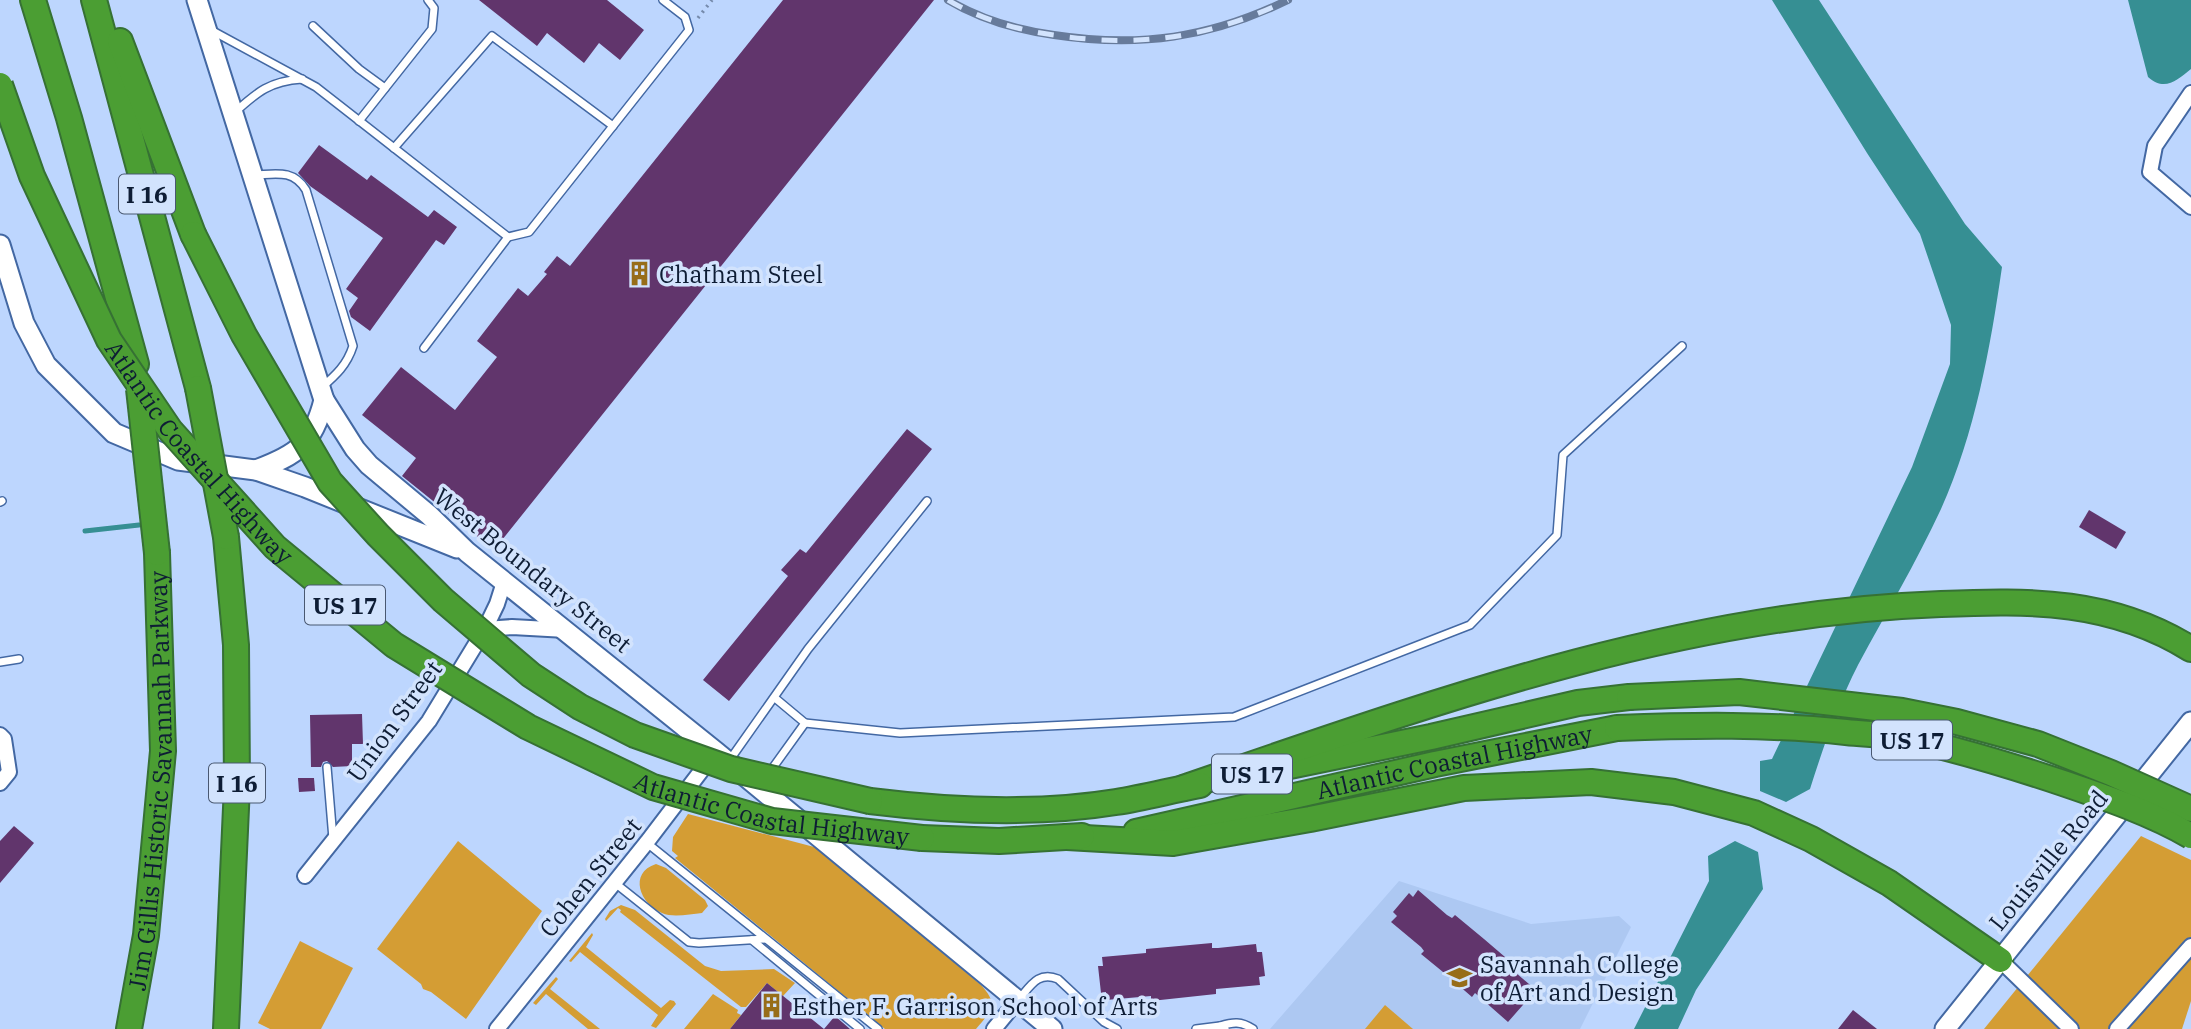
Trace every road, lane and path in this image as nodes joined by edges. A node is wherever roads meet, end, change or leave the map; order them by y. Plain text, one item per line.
1 (34, 0) edge
2 (94, 0) edge
3 (100, 0) edge
4 (197, 0) edge
5 (428, 0) edge
6 (663, 0) edge
7 (712, 0) edge
8 (206, 26) junction
9 (313, 26) dead end
10 (689, 30) junction
11 (302, 79) junction
12 (0, 85) edge
13 (384, 88) junction
14 (2191, 93) edge
15 (233, 114) junction
16 (359, 121) junction
17 (613, 126) junction
18 (394, 148) junction
19 (253, 175) junction
20 (2191, 206) edge
21 (508, 237) junction
22 (0, 245) edge
23 (1682, 346) dead end
24 (424, 348) dead end
25 (323, 394) junction
26 (256, 470) junction
27 (927, 501) dead end
28 (467, 552) junction
29 (504, 582) junction
30 (485, 629) junction
31 (567, 630) junction
32 (2191, 649) edge
33 (19, 659) dead end
34 (0, 662) edge
35 (775, 698) junction
36 (2191, 722) edge
37 (805, 723) junction
38 (0, 735) edge
39 (722, 757) junction
40 (327, 767) dead end
41 (0, 783) edge
42 (759, 787) junction
43 (1183, 788) junction
44 (2191, 809) edge
45 (2191, 836) edge
46 (1067, 837) junction
47 (333, 840) junction
48 (647, 842) junction
49 (305, 876) dead end
50 (615, 883) junction
51 (765, 939) junction
52 (751, 940) junction
53 (2191, 946) edge
54 (2000, 960) junction
55 (1017, 1001) junction
56 (1222, 1027) edge
57 (1207, 1028) edge
58 (129, 1029) edge
59 (226, 1029) edge
60 (497, 1029) edge
61 (860, 1029) edge
62 (878, 1029) edge
63 (994, 1029) edge
64 (1052, 1029) edge
65 (1116, 1029) edge
66 (1196, 1029) edge
67 (1253, 1029) edge
68 (1945, 1029) edge
69 (2071, 1029) edge
70 (2117, 1029) edge

1 - 58 highway, Jim Gillis Historic Savannah Parkway / I 16, bridge
2 - 59 highway, I 16, bridge
3 - 43 highway, Atlantic Coastal Highway / US 17, bridge
4 - 8 main road, West Boundary Street
5 - 13 lane
6 - 10 lane
7 - 10 path
8 - 11 lane
8 - 15 main road, West Boundary Street
9 - 13 lane
10 - 17 lane
11 - 15 lane
11 - 16 lane
12 - 46 highway, Atlantic Coastal Highway / US 17, bridge
13 - 16 lane
14 - 20 street
15 - 19 main road, West Boundary Street
16 - 18 lane
17 - 18 lane
17 - 21 lane
18 - 21 lane
19 - 25 main road, West Boundary Street
19 - 25 lane
21 - 24 lane
22 - 26 main road
23 - 37 lane
25 - 26 main road
25 - 28 main road, West Boundary Street
26 - 28 main road
27 - 35 lane
28 - 29 main road, West Boundary Street
29 - 30 street, Union Street
29 - 31 main road, West Boundary Street
30 - 31 street
30 - 47 street, Union Street
31 - 39 main road, West Boundary Street
32 - 43 highway
33 - 34 lane
35 - 37 lane
35 - 39 lane
36 - 54 main road, Louisville Road
37 - 42 lane
38 - 41 street
39 - 42 main road, West Boundary Street
39 - 48 street, Cohen Street
40 - 47 lane
42 - 55 main road, West Boundary Street
43 - 44 highway, Atlantic Coastal Highway / US 17, bridge
45 - 46 highway, Atlantic Coastal Highway / US 17, bridge
46 - 54 highway
47 - 49 street, Union Street
48 - 50 street, Cohen Street
48 - 51 lane
50 - 52 lane
50 - 60 street, Cohen Street
51 - 52 lane
51 - 62 lane
52 - 61 lane
53 - 70 street
54 - 68 main road, Louisville Road
54 - 69 street
55 - 63 street
55 - 64 main road, West Boundary Street
55 - 65 lane
56 - 57 lane
56 - 67 lane
57 - 66 lane

